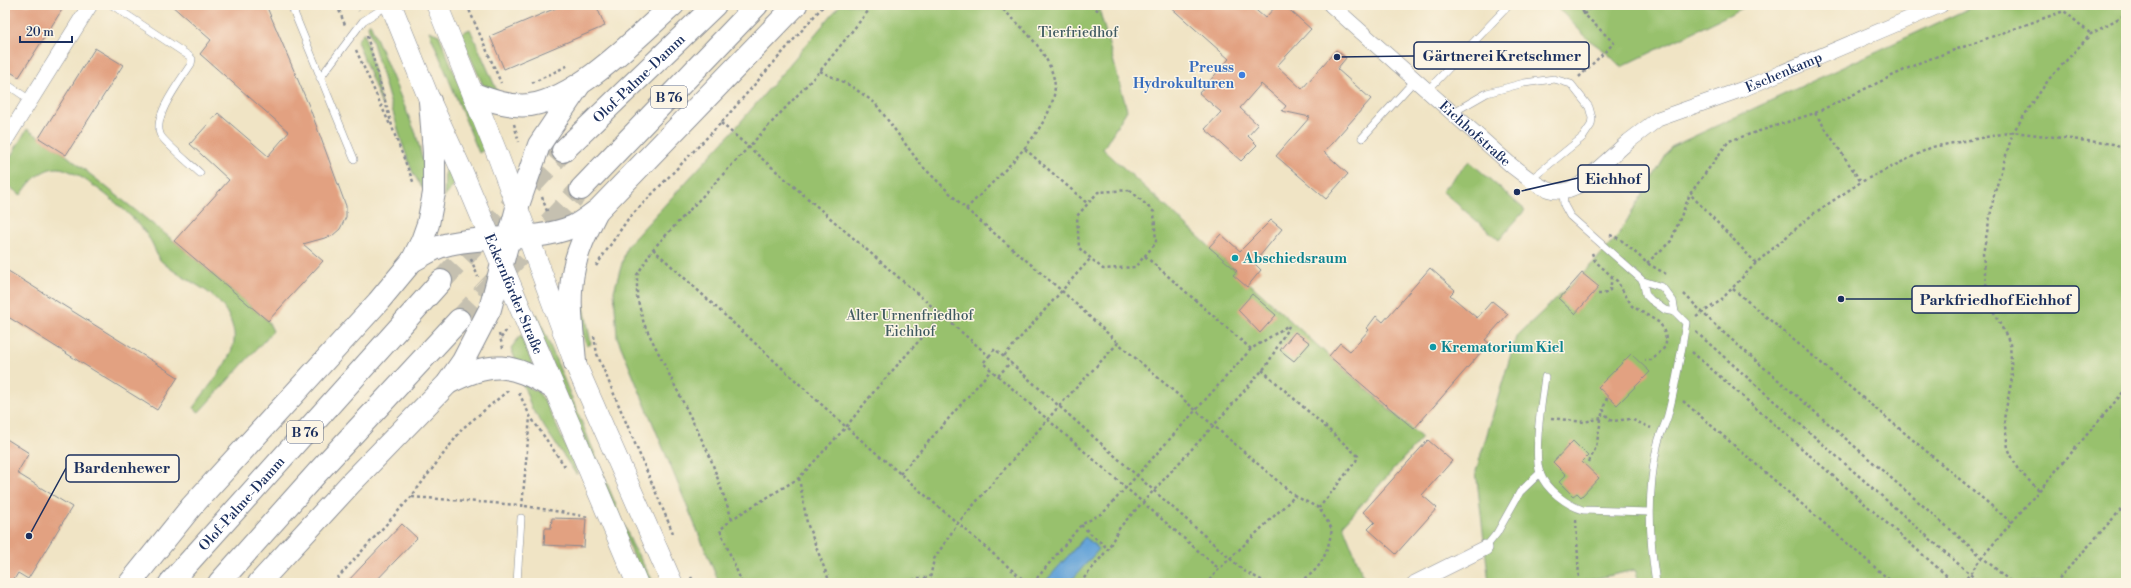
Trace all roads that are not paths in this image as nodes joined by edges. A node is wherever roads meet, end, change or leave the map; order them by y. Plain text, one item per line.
1 (90, 5) edge
2 (112, 5) edge
3 (291, 5) edge
4 (390, 5) edge
5 (437, 5) edge
6 (673, 5) edge
7 (715, 5) edge
8 (757, 5) edge
9 (796, 5) edge
10 (1331, 5) edge
11 (1509, 5) edge
12 (1941, 5) edge
13 (320, 78) junction
14 (1415, 80) junction
15 (5, 84) edge
16 (580, 84) junction
17 (1427, 91) junction
18 (474, 94) junction
19 (30, 100) junction
20 (430, 101) junction
21 (1452, 113) junction
22 (1362, 138) dead end
23 (5, 141) edge
24 (563, 151) tunnel mouth
25 (354, 158) dead end
26 (200, 173) dead end
27 (1530, 180) junction
28 (581, 188) tunnel mouth
29 (1563, 191) junction
30 (517, 208) junction
31 (598, 210) junction
32 (509, 237) junction
33 (412, 261) junction
34 (502, 266) junction
35 (441, 281) tunnel mouth
36 (1643, 281) junction
37 (1674, 312) junction
38 (459, 320) tunnel mouth
39 (576, 363) junction
40 (1545, 377) dead end
41 (447, 384) junction
42 (553, 388) junction
43 (1540, 473) junction
44 (1649, 512) junction
45 (521, 518) road end
46 (1485, 548) joint
47 (682, 579) edge
48 (130, 583) edge
49 (170, 583) edge
50 (219, 583) edge
51 (259, 583) edge
52 (517, 583) edge
53 (637, 583) edge
54 (1415, 583) edge
55 (1656, 583) edge

1 - 19 street
2 - 26 lane
3 - 13 lane
4 - 13 lane
4 - 20 main road, Eckernförder Straße
5 - 18 main road
6 - 16 highway
7 - 24 highway, Olof-Palme-Damm / B 76
8 - 28 highway, B 76
9 - 31 highway
10 - 14 street, Eichhofstraße
11 - 17 lane
12 - 29 street, Eschenkamp
13 - 25 lane
14 - 17 street, Eichhofstraße
14 - 22 lane
15 - 19 lane
16 - 18 highway
16 - 30 highway
17 - 21 street, Eichhofstraße
18 - 30 main road
19 - 23 street
20 - 32 main road, Eckernförder Straße
20 - 33 highway
21 - 27 street, Eichhofstraße
21 - 27 lane
27 - 29 street, Eichhofstraße
29 - 36 lane
30 - 32 highway
31 - 32 highway
31 - 39 highway
32 - 33 highway
32 - 34 highway
32 - 39 main road, Eckernförder Straße
33 - 48 highway
34 - 41 highway
34 - 42 main road, Eckernförder Straße
35 - 49 highway, Olof-Palme-Damm / B 76
36 - 37 lane
36 - 37 lane
37 - 44 lane
38 - 50 highway, B 76
39 - 47 main road, Eckernförder Straße
40 - 43 lane
41 - 42 highway
41 - 51 highway
42 - 53 main road, Eckernförder Straße
43 - 44 lane
43 - 46 lane
44 - 55 lane
45 - 52 lane
46 - 54 street

